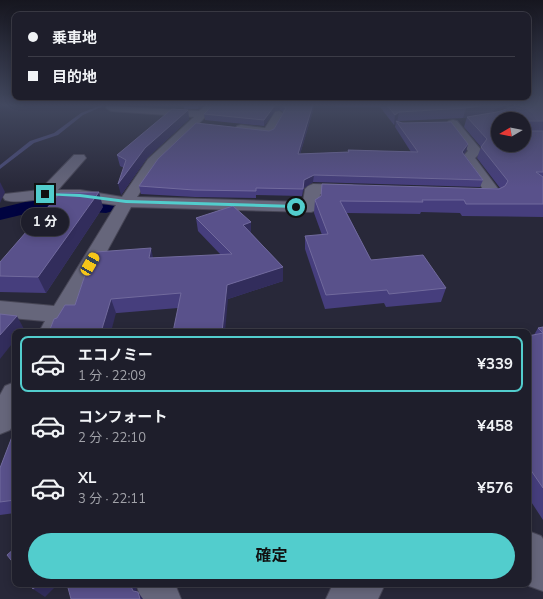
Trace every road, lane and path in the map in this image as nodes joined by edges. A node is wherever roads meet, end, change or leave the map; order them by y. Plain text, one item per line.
1 (187, 132) edge
2 (457, 132) edge
3 (79, 158) dead end
4 (368, 191) edge
5 (454, 193) edge
6 (45, 194) junction
7 (11, 197) dead end
8 (126, 202) junction
9 (0, 309) edge
10 (56, 323) edge
11 (531, 538) edge
12 (543, 541) edge
13 (531, 554) edge
14 (543, 572) edge
15 (156, 587) edge
16 (362, 587) edge
17 (161, 599) edge
18 (346, 599) edge

1 - 8 street
2 - 5 street
3 - 6 street
4 - 8 street
6 - 7 street
6 - 8 street
8 - 10 street
9 - 10 street
11 - 12 street
13 - 14 street
15 - 17 street
16 - 18 street

